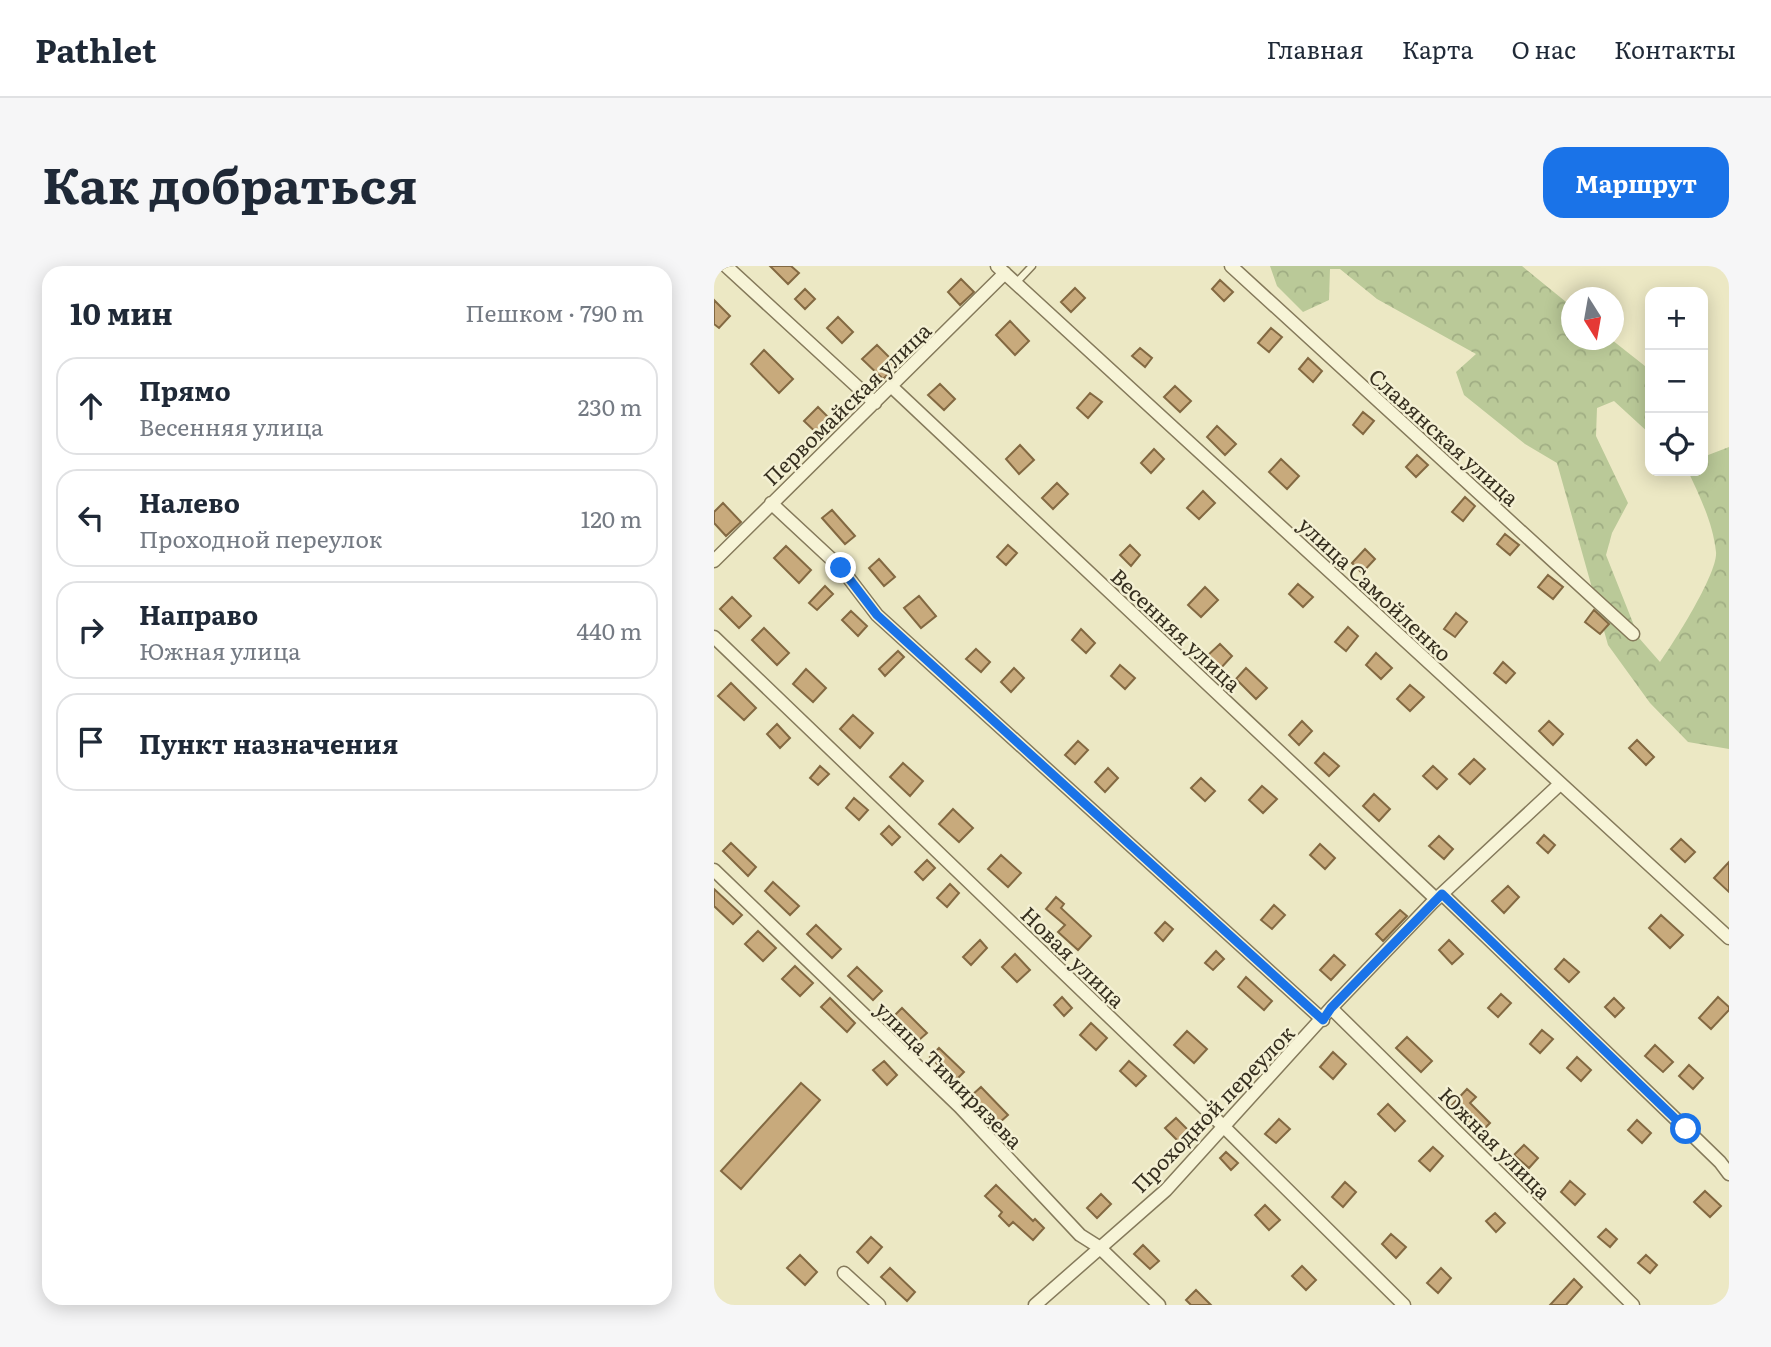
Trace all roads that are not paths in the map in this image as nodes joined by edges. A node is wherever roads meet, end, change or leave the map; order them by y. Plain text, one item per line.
1 (726, 266) edge
2 (1032, 266) edge
3 (1231, 266) edge
4 (1001, 269) edge
5 (1016, 283) junction
6 (892, 387) junction
7 (875, 403) junction
8 (771, 503) junction
9 (714, 561) edge
10 (1633, 634) dead end
11 (714, 637) edge
12 (1560, 784) junction
13 (714, 870) edge
14 (1439, 896) junction
15 (1729, 937) edge
16 (1331, 1008) junction
17 (1323, 1020) junction
18 (1223, 1126) junction
19 (1729, 1174) edge
20 (1098, 1247) junction
21 (844, 1273) dead end
22 (879, 1305) edge
23 (1035, 1305) edge
24 (1159, 1305) edge
25 (1404, 1305) edge
26 (1633, 1305) edge

1 - 7 street
2 - 5 lane
3 - 10 street, Славянская улица
4 - 5 street, улица Самойленко
4 - 6 street, Первомайская улица
5 - 12 street, улица Самойленко
6 - 7 street, Первомайская улица
6 - 14 street, Весенняя улица
7 - 8 street, Первомайская улица
8 - 9 street, Первомайская улица
8 - 17 street
11 - 18 street, Новая улица
12 - 14 street, Проходной переулок
12 - 15 street, улица Самойленко
13 - 20 street, улица Тимирязева
14 - 16 street, Проходной переулок
14 - 19 street, Весенняя улица
16 - 17 street, Проходной переулок
16 - 26 street, Южная улица
17 - 18 street, Проходной переулок
18 - 20 street, Проходной переулок
18 - 25 street, Новая улица
20 - 23 street, Проходной переулок
20 - 24 street, улица Тимирязева
21 - 22 street

